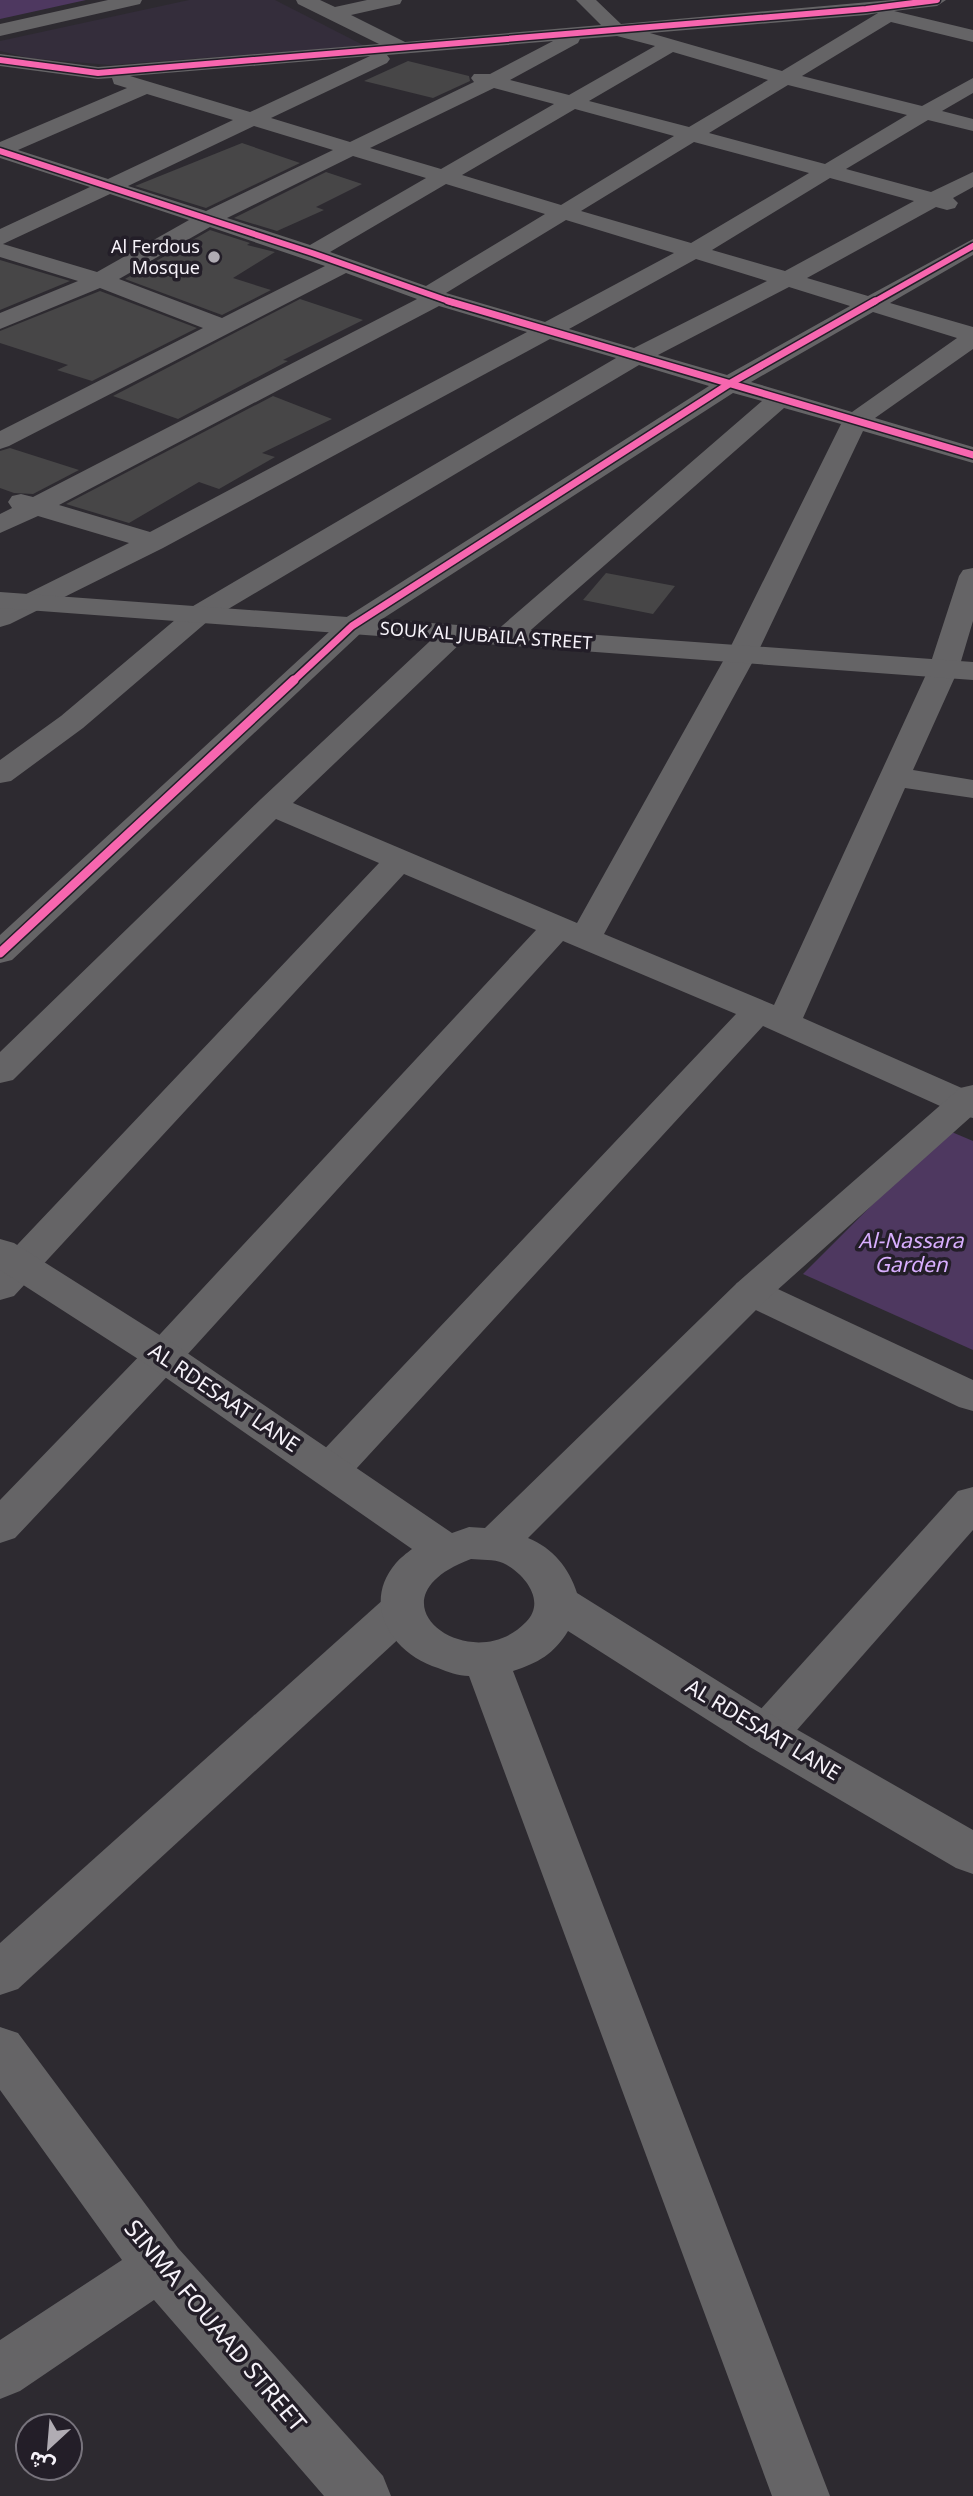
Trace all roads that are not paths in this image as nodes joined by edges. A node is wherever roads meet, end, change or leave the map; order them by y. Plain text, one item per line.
1 (133, 0) edge
2 (305, 0) edge
3 (393, 0) edge
4 (585, 0) edge
5 (937, 0) edge
6 (876, 12) junction
7 (334, 13) junction
8 (616, 29) junction
9 (0, 30) edge
10 (582, 32) junction
11 (973, 36) edge
12 (671, 45) junction
13 (397, 52) junction
14 (0, 60) edge
15 (24, 65) junction
16 (427, 65) dead end
17 (99, 73) junction
18 (0, 75) edge
19 (466, 75) dead end
20 (784, 78) junction
21 (492, 81) junction
22 (973, 84) edge
23 (147, 88) junction
24 (573, 102) junction
25 (925, 112) junction
26 (253, 119) junction
27 (973, 125) edge
28 (692, 134) junction
29 (349, 148) junction
30 (0, 151) edge
31 (826, 171) junction
32 (444, 177) junction
33 (973, 178) edge
34 (111, 187) junction
35 (936, 200) junction
36 (973, 209) edge
37 (563, 212) junction
38 (207, 219) junction
39 (0, 238) edge
40 (973, 246) edge
41 (0, 250) edge
42 (692, 251) junction
43 (312, 253) junction
44 (342, 266) junction
45 (100, 280) junction
46 (786, 280) junction
47 (432, 296) junction
48 (871, 306) junction
49 (0, 322) edge
50 (223, 327) junction
51 (547, 331) junction
52 (973, 336) edge
53 (635, 357) junction
54 (729, 384) junction
55 (779, 399) junction
56 (855, 421) junction
57 (0, 442) edge
58 (973, 455) edge
59 (0, 496) edge
60 (35, 507) junction
61 (0, 525) edge
62 (153, 542) junction
63 (973, 576) edge
64 (13, 601) edge
65 (198, 615) junction
66 (0, 618) edge
67 (352, 626) junction
68 (454, 634) junction
69 (506, 637) junction
70 (742, 654) junction
71 (959, 670) edge
72 (0, 774) edge
73 (895, 777) junction
74 (973, 789) edge
75 (271, 806) junction
76 (399, 860) junction
77 (571, 933) junction
78 (0, 953) edge
79 (771, 1017) junction
80 (0, 1072) edge
81 (970, 1102) edge
82 (7, 1268) edge
83 (751, 1292) junction
84 (163, 1356) junction
85 (973, 1397) edge
86 (330, 1470) junction
87 (973, 1502) edge
88 (0, 1527) edge
89 (495, 1544) junction
90 (444, 1549) junction
91 (556, 1602) junction
92 (401, 1610) junction
93 (485, 1660) junction
94 (766, 1734) junction
95 (973, 1854) edge
96 (0, 1974) edge
97 (0, 2049) edge
98 (159, 2266) junction
99 (0, 2372) edge
100 (362, 2496) edge
101 (801, 2496) edge

1 - 9 street
2 - 7 street
3 - 7 street
4 - 8 street
5 - 6 street
6 - 8 street
6 - 11 street
6 - 20 street
7 - 13 street
8 - 10 street
8 - 12 street
10 - 13 street
10 - 21 street
12 - 20 street
12 - 24 street
13 - 16 street
13 - 17 street
13 - 26 street
14 - 15 street
15 - 17 street
15 - 18 street
17 - 23 street
19 - 21 street
20 - 25 street
20 - 28 street
21 - 24 street
21 - 29 street
22 - 25 street
23 - 26 street
23 - 30 street
24 - 28 street
24 - 32 street
25 - 27 street
25 - 31 street
26 - 29 street
26 - 34 street
28 - 31 street
28 - 37 street
29 - 32 street
29 - 38 street
30 - 34 street
31 - 35 street
31 - 42 street
32 - 37 street
32 - 43 street
33 - 35 street
34 - 38 street
34 - 39 street
35 - 36 street
35 - 46 street
37 - 42 street
37 - 47 street
38 - 43 street
38 - 45 street
40 - 48 street
41 - 45 street
42 - 46 street
42 - 51 street
43 - 44 street
44 - 47 street
44 - 50 street
45 - 49 street
45 - 50 street
46 - 48 street
46 - 53 street
47 - 51 street
47 - 60 street
48 - 52 street
48 - 54 street
50 - 57 street
51 - 53 street
51 - 62 street
52 - 56 street
53 - 54 street
53 - 65 street
54 - 55 street
54 - 67 street
55 - 56 street
55 - 69 street
56 - 58 street
56 - 70 street
59 - 60 street
60 - 61 street
60 - 62 street
62 - 64 street
63 - 71 street
64 - 65 street, SOUK AL JUBAILA STREET
64 - 66 street
65 - 67 street, SOUK AL JUBAILA STREET
65 - 72 street
67 - 68 street, SOUK AL JUBAILA STREET
67 - 78 street
68 - 69 street, SOUK AL JUBAILA STREET
68 - 75 street
69 - 70 street, SOUK AL JUBAILA STREET
70 - 71 street, SOUK AL JUBAILA STREET
70 - 77 street
71 - 73 street
73 - 74 street
73 - 79 street
75 - 76 street
75 - 80 street
76 - 77 street
76 - 82 street
77 - 79 street
77 - 84 street
79 - 81 street
79 - 86 street
81 - 83 street
82 - 84 street, AL RDESAAT LANE
83 - 85 street
83 - 89 street
84 - 86 street, AL RDESAAT LANE
84 - 88 street
86 - 90 street, AL RDESAAT LANE
87 - 94 street
89 - 90 street
89 - 91 street
90 - 92 street
91 - 93 street
91 - 94 street, AL RDESAAT LANE
92 - 93 street
92 - 96 street
93 - 101 street
94 - 95 street, AL RDESAAT LANE
97 - 98 street, SINMA FOUAAD STREET
98 - 99 street
98 - 100 street, SINMA FOUAAD STREET

